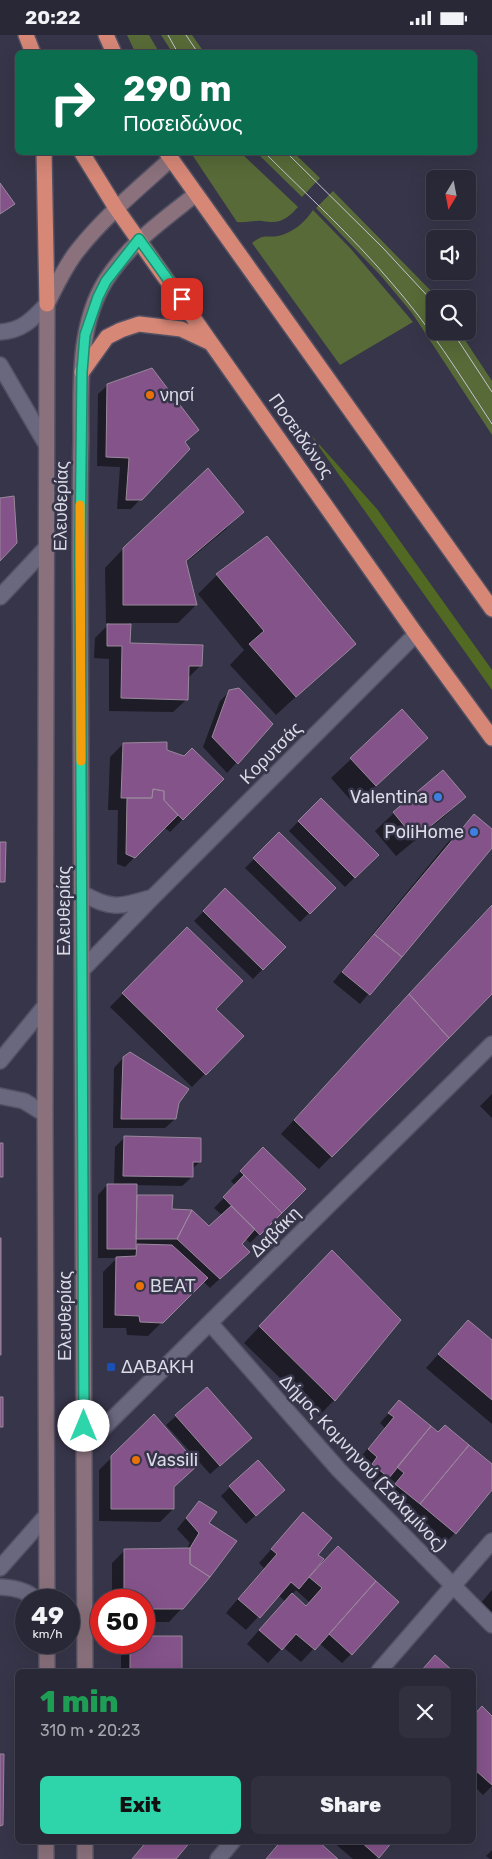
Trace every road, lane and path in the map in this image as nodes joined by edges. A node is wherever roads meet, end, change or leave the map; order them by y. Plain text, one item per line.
1 (26, 35) edge
2 (106, 35) edge
3 (32, 50) edge
4 (113, 50) edge
5 (44, 155) edge
6 (83, 155) edge
7 (170, 156) edge
8 (196, 194) junction
9 (116, 208) junction
10 (139, 239) junction
11 (47, 304) junction
12 (0, 332) edge
13 (214, 344) junction
14 (0, 365) edge
15 (82, 372) junction
16 (46, 444) junction
17 (46, 547) junction
18 (0, 597) edge
19 (492, 609) edge
20 (416, 634) junction
21 (492, 738) edge
22 (82, 893) junction
23 (152, 898) junction
24 (83, 969) junction
25 (45, 1006) junction
26 (492, 1044) edge
27 (0, 1061) edge
28 (0, 1096) edge
29 (45, 1114) junction
30 (210, 1323) junction
31 (85, 1446) junction
32 (46, 1516) junction
33 (492, 1541) edge
34 (0, 1567) edge
35 (453, 1586) junction
36 (0, 1587) edge
37 (15, 1589) edge
38 (47, 1589) edge
39 (492, 1625) edge
40 (47, 1654) edge
41 (47, 1669) edge
42 (85, 1669) edge
43 (382, 1669) edge
44 (46, 1844) edge
45 (85, 1844) edge
46 (230, 1844) edge
47 (46, 1859) edge
48 (85, 1859) edge
49 (218, 1859) edge

1 - 3 highway
2 - 4 highway
5 - 11 highway
6 - 9 highway, Ποσειδώνος
7 - 8 highway
7 - 9 main road, Ελευθερίας
8 - 10 main road, Ελευθερίας
8 - 19 highway
9 - 10 highway, Ποσειδώνος
9 - 11 main road, Ελευθερίας
10 - 13 highway, Ποσειδώνος
10 - 15 main road, Ελευθερίας
11 - 12 street
11 - 16 main road, Ελευθερίας
13 - 15 highway
13 - 20 highway, Ποσειδώνος
14 - 16 street
15 - 22 main road, Ελευθερίας
16 - 17 main road, Ελευθερίας
17 - 18 street
17 - 25 main road, Ελευθερίας
20 - 21 highway, Ποσειδώνος
20 - 23 street, Κορυτσάς
22 - 23 street, Κορυτσάς
22 - 24 main road, Ελευθερίας
23 - 24 street, Κορυτσάς
24 - 31 main road, Ελευθερίας
25 - 27 street
25 - 29 main road, Ελευθερίας
26 - 30 street, Δαβάκη
28 - 29 street
29 - 32 main road, Ελευθερίας
30 - 31 street, Δαβάκη
30 - 35 street, Δήμος Κομνηνού (Σαλαμίνος)
31 - 42 main road, Ελευθερίας
32 - 34 street
32 - 38 main road, Ελευθερίας
33 - 35 street
35 - 39 street, Δήμος Κομνηνού (Σαλαμίνος)
35 - 43 street
36 - 37 street
40 - 41 main road
44 - 47 main road
45 - 48 main road
46 - 49 street

